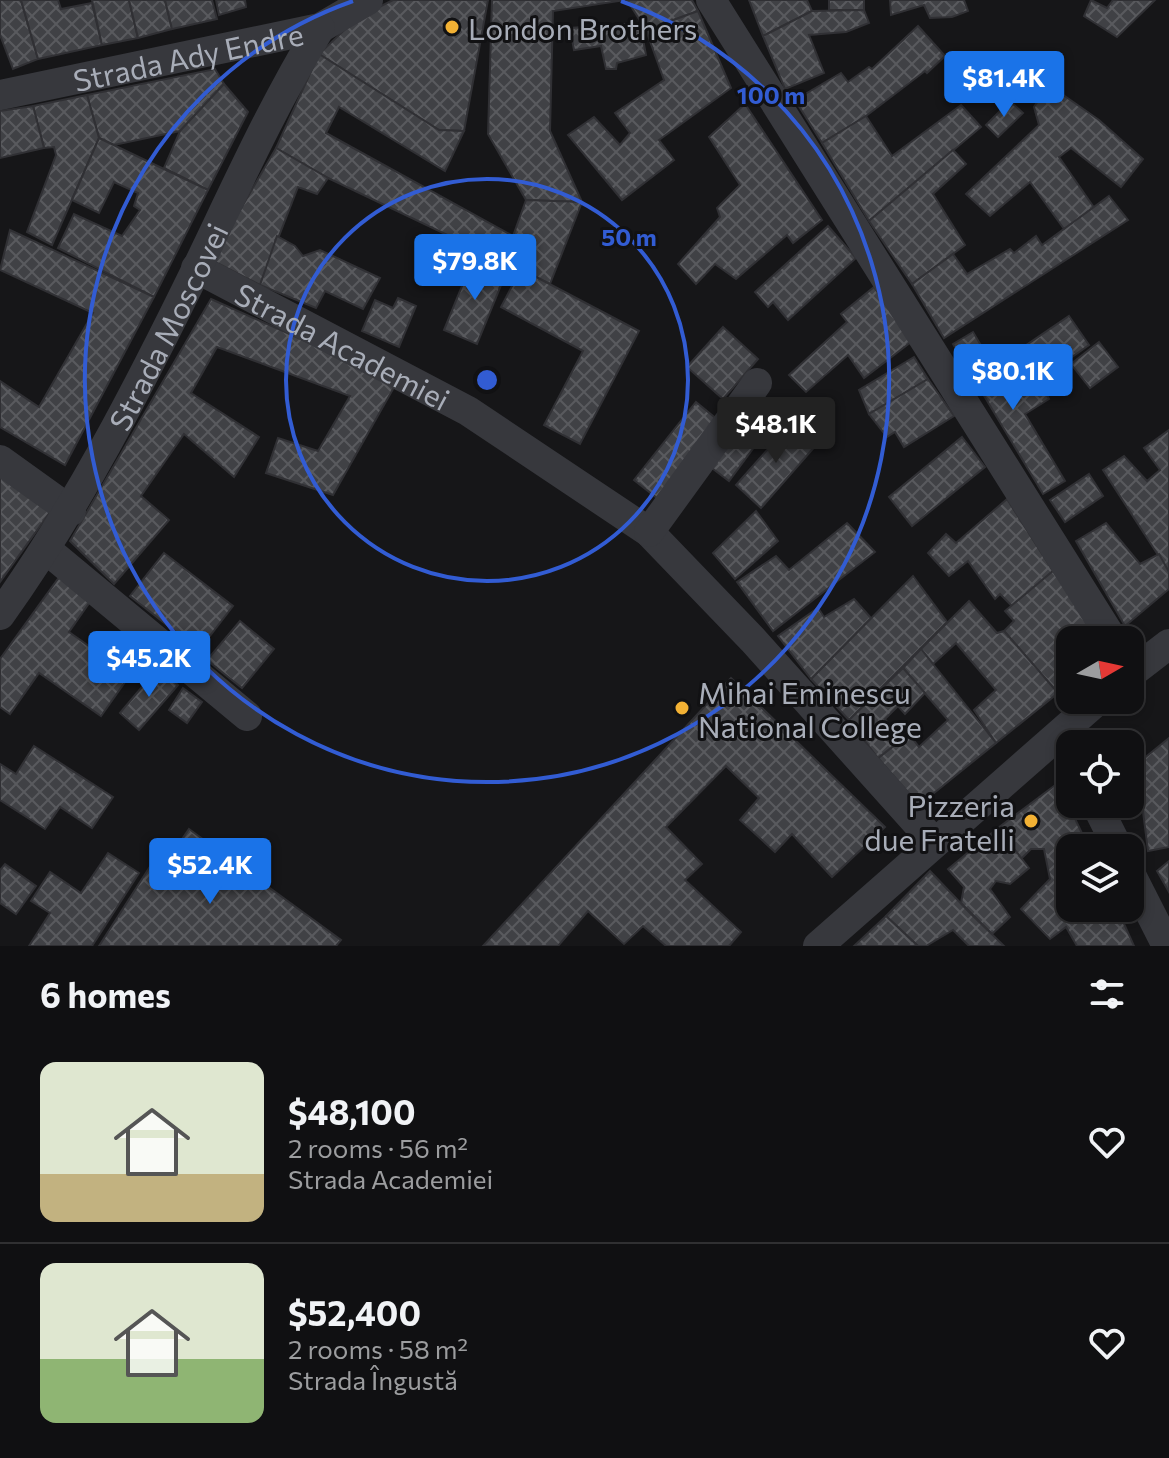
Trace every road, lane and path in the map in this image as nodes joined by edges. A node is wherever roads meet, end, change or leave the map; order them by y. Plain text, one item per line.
1 (368, 0) edge
2 (711, 0) edge
3 (320, 28) junction
4 (0, 95) edge
5 (196, 268) junction
6 (757, 383) dead end
7 (0, 460) edge
8 (71, 511) junction
9 (649, 532) junction
10 (47, 550) junction
11 (0, 615) edge
12 (1104, 626) edge
13 (1169, 644) edge
14 (1144, 662) edge
15 (1087, 714) edge
16 (247, 716) dead end
17 (1075, 730) edge
18 (1056, 751) edge
19 (934, 842) junction
20 (1144, 901) edge
21 (818, 946) edge
22 (1167, 946) edge

1 - 3 street, Strada Ady Endre
2 - 12 street
3 - 4 street, Strada Ady Endre
3 - 5 street, Strada Moscovei
5 - 8 street, Strada Moscovei
5 - 9 street, Strada Academiei
6 - 9 street
7 - 8 street
8 - 10 street, Strada Moscovei
9 - 19 street, Strada Academiei
10 - 11 street, Strada Moscovei
10 - 16 street
13 - 14 street
15 - 17 street
18 - 19 street
19 - 21 street
20 - 22 street

